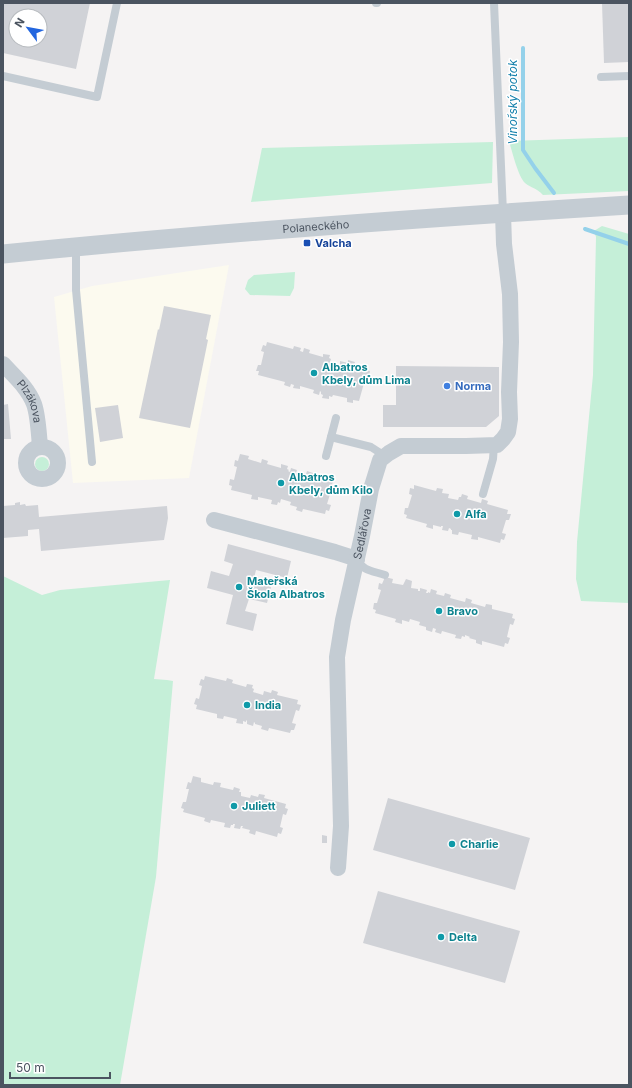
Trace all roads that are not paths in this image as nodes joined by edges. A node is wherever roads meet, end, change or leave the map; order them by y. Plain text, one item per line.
1 (117, 3) edge
2 (494, 3) edge
3 (3, 76) edge
4 (601, 76) dead end
5 (629, 76) edge
6 (629, 205) edge
7 (503, 213) junction
8 (76, 246) junction
9 (3, 254) edge
10 (3, 364) edge
11 (336, 418) dead end
12 (331, 437) junction
13 (494, 445) junction
14 (40, 447) dead end
15 (326, 456) dead end
16 (385, 456) junction
17 (92, 462) dead end
18 (484, 494) dead end
19 (214, 520) dead end
20 (356, 559) junction
21 (384, 575) dead end
22 (338, 868) dead end

1 - 3 lane
2 - 7 lane
4 - 5 lane
6 - 7 street, Polaneckého
7 - 8 street, Polaneckého
7 - 13 street
8 - 9 street, Polaneckého
8 - 17 lane
10 - 14 street, Plzákova
11 - 12 lane
12 - 15 lane
12 - 16 lane
13 - 16 street
13 - 18 lane
16 - 20 street, Sedlářova
19 - 20 street
20 - 21 lane
20 - 22 street, Sedlářova

